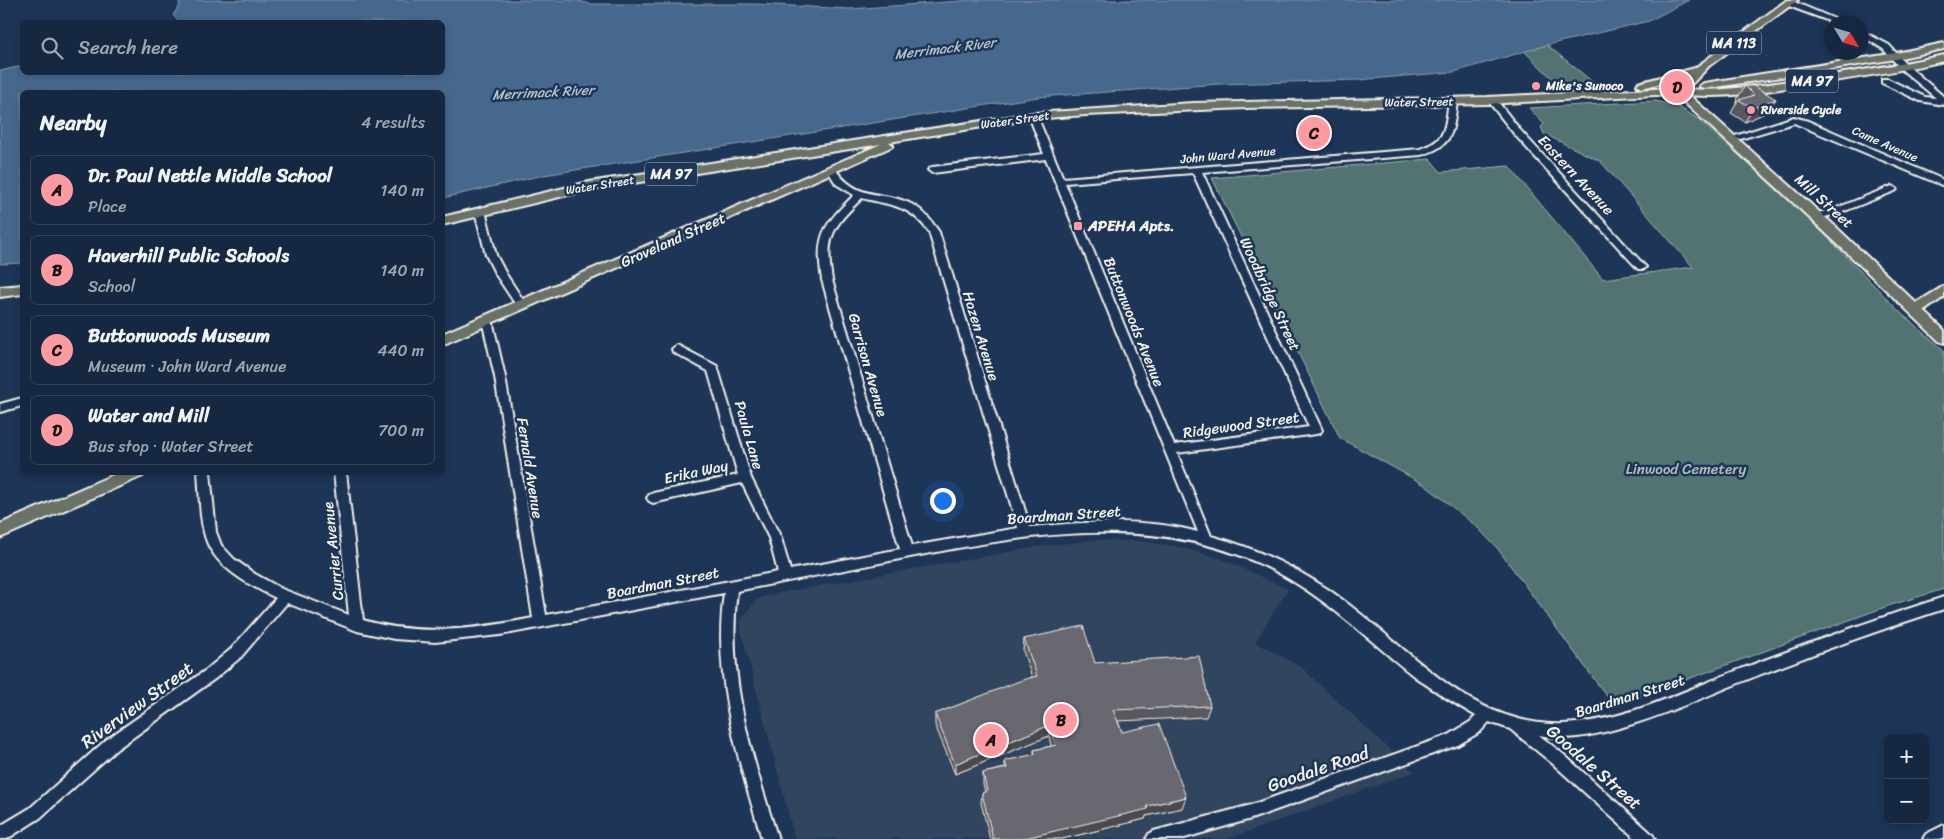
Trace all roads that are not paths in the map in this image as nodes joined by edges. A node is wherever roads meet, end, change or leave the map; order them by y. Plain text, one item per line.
1 (1791, 2) edge
2 (1824, 16) edge
3 (1869, 37) edge
4 (1944, 46) edge
5 (1896, 56) junction
6 (1944, 58) edge
7 (1904, 67) junction
8 (1698, 70) junction
9 (1885, 81) dead end
10 (1678, 91) junction
11 (1596, 95) junction
12 (1943, 98) edge
13 (1492, 100) junction
14 (1453, 101) junction
15 (1033, 116) junction
16 (902, 138) junction
17 (1730, 138) junction
18 (1049, 156) junction
19 (932, 170) dead end
20 (1196, 170) junction
21 (832, 171) junction
22 (1059, 181) junction
23 (1944, 183) edge
24 (1892, 188) dead end
25 (858, 195) junction
26 (480, 211) junction
27 (1817, 216) junction
28 (445, 220) edge
29 (1641, 267) dead end
30 (20, 290) edge
31 (1944, 291) edge
32 (0, 292) edge
33 (522, 306) junction
34 (1914, 311) junction
35 (487, 320) junction
36 (1944, 338) edge
37 (445, 339) edge
38 (677, 349) dead end
39 (20, 403) edge
40 (0, 408) edge
41 (1316, 430) joint
42 (1170, 450) junction
43 (130, 475) edge
44 (204, 475) edge
45 (340, 475) edge
46 (745, 478) junction
47 (653, 498) dead end
48 (0, 531) edge
49 (1025, 532) junction
50 (1207, 540) junction
51 (908, 552) junction
52 (785, 575) junction
53 (731, 586) junction
54 (286, 595) junction
55 (1944, 603) edge
56 (540, 621) junction
57 (358, 625) junction
58 (1486, 716) junction
59 (1515, 725) junction
60 (1944, 833) edge
61 (0, 835) edge
62 (770, 839) edge
63 (1154, 839) edge
64 (1647, 839) edge
65 (1932, 839) edge

1 - 2 street
1 - 8 main road, Water Street / MA 113
3 - 5 street
4 - 5 main road, MA 97
5 - 7 street
5 - 10 main road, MA 97
6 - 7 main road, MA 97
7 - 10 main road, MA 97
7 - 12 street
8 - 10 main road, Water Street / MA 113
8 - 11 main road, Water Street
9 - 12 street
10 - 11 main road, Water Street / MA 97
10 - 17 main road, Mill Street
11 - 13 main road, Water Street / MA 97
13 - 14 main road, Water Street / MA 97
13 - 29 street, Eastern Avenue
14 - 15 main road, Water Street / MA 97
14 - 20 street, John Ward Avenue
15 - 16 main road, Water Street / MA 97
15 - 18 street, Buttonwoods Avenue
16 - 21 main road, Groveland Street
16 - 26 main road, Water Street / MA 97
17 - 23 street, Came Avenue
17 - 27 main road, Mill Street
18 - 19 street
18 - 22 street, Buttonwoods Avenue
20 - 22 street, John Ward Avenue
20 - 41 street, Woodbridge Street
21 - 25 street
21 - 33 main road, Groveland Street
22 - 42 street, Buttonwoods Avenue
24 - 27 street
25 - 49 street, Hazen Avenue
25 - 51 street, Garrison Avenue
26 - 28 main road, Water Street / MA 97
26 - 33 street
27 - 34 main road, Mill Street
30 - 32 main road
31 - 34 main road
33 - 35 main road, Groveland Street
34 - 36 main road, Mill Street
35 - 37 main road, Groveland Street
35 - 56 street, Fernald Avenue
38 - 46 street, Paula Lane
39 - 40 street
41 - 42 street, Ridgewood Street
42 - 50 street, Buttonwoods Avenue
43 - 48 main road
44 - 54 street, Boardman Street
45 - 57 street, Currier Avenue
46 - 47 street, Erika Way
46 - 52 street, Paula Lane
49 - 50 street, Boardman Street
49 - 51 street, Boardman Street
50 - 58 street, Boardman Street
51 - 52 street, Boardman Street
52 - 53 street, Boardman Street
53 - 56 street, Boardman Street
53 - 62 street
54 - 57 street, Boardman Street
54 - 61 street, Riverview Street
55 - 59 street, Boardman Street
56 - 57 street, Boardman Street
58 - 59 street, Boardman Street
58 - 63 street, Goodale Road
59 - 64 street, Goodale Street
60 - 65 street

